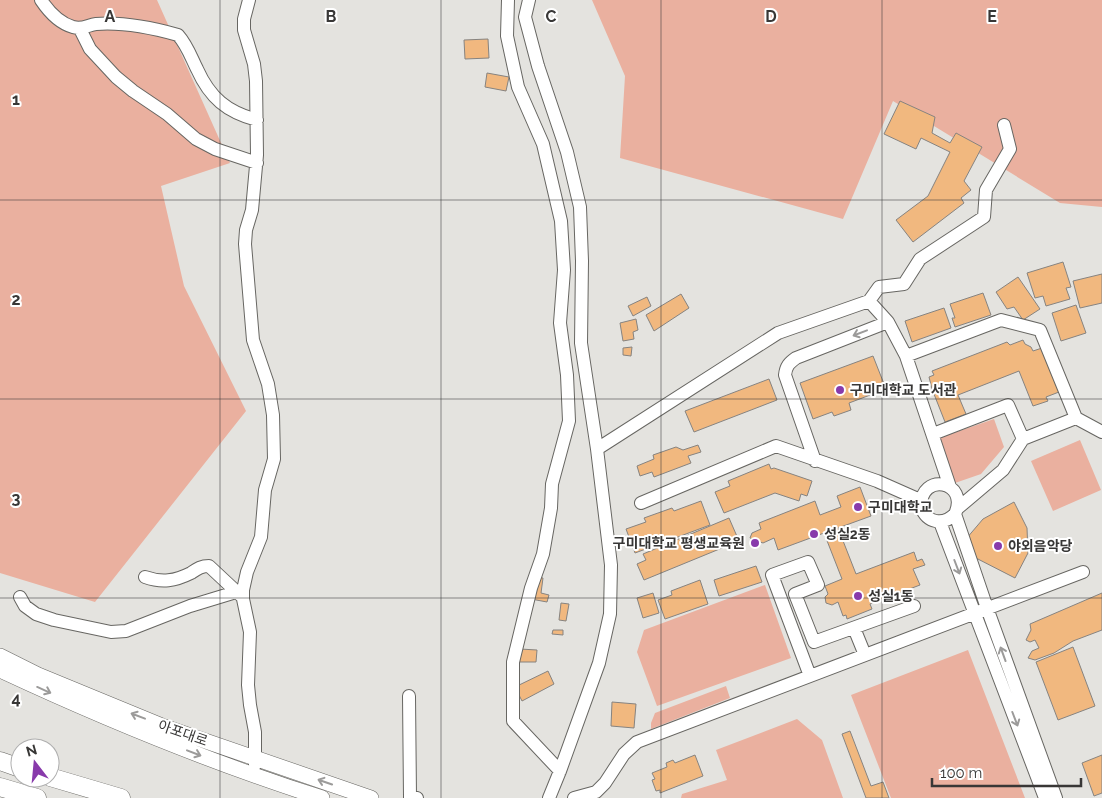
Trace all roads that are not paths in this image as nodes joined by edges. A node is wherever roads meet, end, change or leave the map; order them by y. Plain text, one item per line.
1 (41, 0) edge
2 (248, 0) edge
3 (508, 0) edge
4 (530, 0) edge
5 (80, 28) junction
6 (257, 120) junction
7 (1004, 125) dead end
8 (257, 163) junction
9 (869, 300) junction
10 (888, 322) junction
11 (906, 356) junction
12 (1076, 418) junction
13 (1102, 432) edge
14 (933, 434) junction
15 (1023, 439) junction
16 (597, 449) junction
17 (815, 461) junction
18 (950, 487) junction
19 (920, 500) junction
20 (641, 503) dead end
21 (957, 511) junction
22 (940, 522) junction
23 (1082, 572) dead end
24 (145, 577) dead end
25 (240, 595) junction
26 (20, 597) dead end
27 (914, 606) dead end
28 (987, 608) junction
29 (974, 613) junction
30 (854, 628) junction
31 (865, 655) junction
32 (0, 656) edge
33 (0, 670) edge
34 (810, 676) junction
35 (409, 696) dead end
36 (255, 758) junction
37 (560, 771) junction
38 (254, 776) junction
39 (60, 780) edge
40 (0, 787) edge
41 (37, 798) edge
42 (121, 798) edge
43 (322, 798) edge
44 (371, 798) edge
45 (417, 798) edge
46 (549, 798) edge
47 (574, 798) edge
48 (1045, 798) edge
49 (1056, 798) edge

1 - 5 street
2 - 6 street
3 - 37 street
4 - 16 street
5 - 6 street
5 - 8 street
6 - 8 street
7 - 9 street
8 - 25 street
9 - 10 street
9 - 16 street
10 - 11 street
10 -> 17 street
11 - 12 street
11 - 14 street
12 - 13 street
12 - 15 street
14 - 15 street
14 - 18 street
15 - 21 street
16 - 37 street
17 - 19 street
17 - 20 street
18 - 19 street
18 - 21 street
19 - 22 street
21 - 22 street
21 - 28 street
22 -> 29 street
23 - 28 street
24 - 25 street
25 - 26 street
25 - 36 street
27 - 30 street
28 - 29 street
49 -> 28 street
29 - 31 street
29 -> 48 street
30 - 31 street
30 - 34 street
31 - 34 street
36 -> 32 main road, 아포대로
33 -> 38 main road, 아포대로
34 - 47 street
35 - 45 street
36 - 38 street
44 -> 36 main road, 아포대로
37 - 46 street
38 - 43 main road, 아포대로
39 - 42 highway
40 - 41 highway

